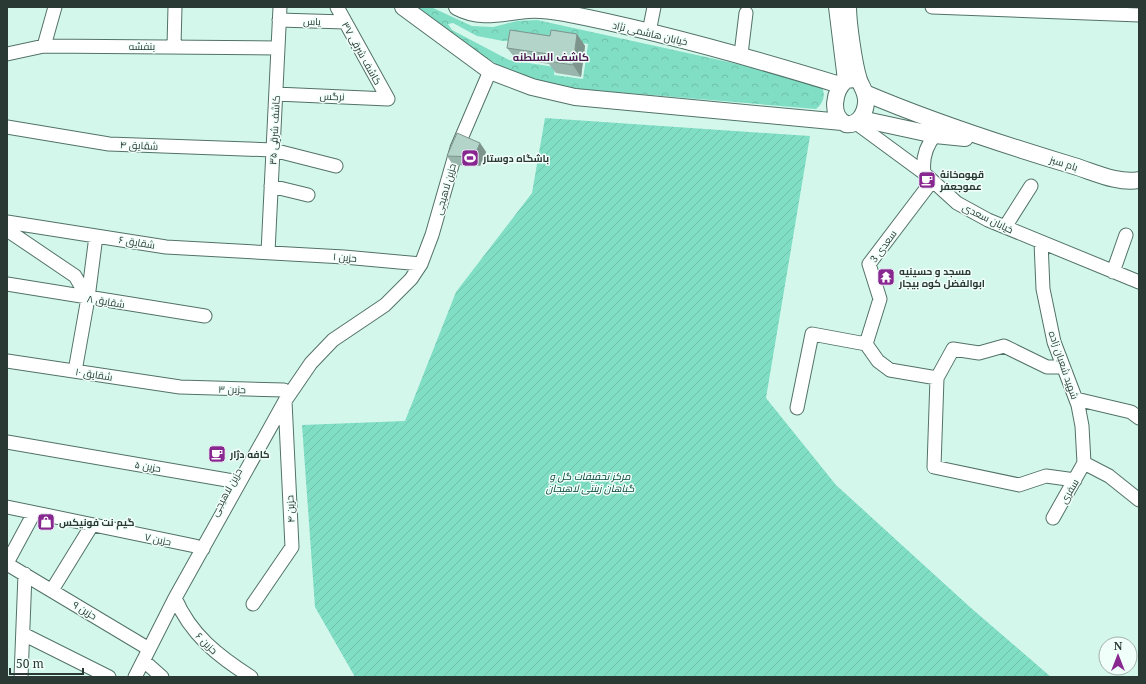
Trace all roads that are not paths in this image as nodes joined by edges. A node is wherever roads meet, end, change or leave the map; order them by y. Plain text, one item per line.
1 (55, 7) edge
2 (175, 7) edge
3 (337, 7) edge
4 (403, 7) edge
5 (654, 7) edge
6 (837, 7) edge
7 (848, 7) edge
8 (932, 7) edge
9 (464, 8) edge
10 (1009, 8) edge
11 (564, 10) edge
12 (280, 13) edge
13 (746, 13) dead end
14 (1139, 15) edge
15 (345, 22) junction
16 (649, 32) junction
17 (847, 45) junction
18 (44, 46) junction
19 (174, 46) junction
20 (278, 48) junction
21 (7, 54) edge
22 (741, 54) junction
23 (490, 71) junction
24 (853, 85) junction
25 (276, 94) junction
26 (388, 99) joint
27 (853, 121) junction
28 (7, 127) edge
29 (935, 135) junction
30 (990, 140) junction
31 (273, 150) junction
32 (336, 166) dead end
33 (928, 177) junction
34 (1139, 180) edge
35 (271, 186) junction
36 (1031, 186) dead end
37 (308, 194) dead end
38 (7, 222) edge
39 (1005, 227) junction
40 (7, 230) edge
41 (1126, 235) dead end
42 (96, 236) junction
43 (1041, 242) junction
44 (268, 252) junction
45 (421, 264) junction
46 (1112, 272) junction
47 (1139, 282) edge
48 (7, 284) edge
49 (88, 298) junction
50 (205, 316) dead end
51 (866, 344) junction
52 (7, 360) edge
53 (1063, 367) junction
54 (75, 371) junction
55 (937, 378) junction
56 (180, 387) joint
57 (284, 395) junction
58 (1076, 399) junction
59 (796, 408) dead end
60 (1139, 418) edge
61 (7, 442) edge
62 (1084, 464) junction
63 (232, 480) junction
64 (1075, 480) junction
65 (1139, 500) edge
66 (7, 507) edge
67 (34, 513) junction
68 (1053, 518) dead end
69 (92, 525) junction
70 (199, 548) junction
71 (7, 563) edge
72 (25, 574) junction
73 (52, 590) junction
74 (175, 598) junction
75 (253, 604) dead end
76 (23, 634) junction
77 (144, 646) junction
78 (144, 661) junction
79 (21, 677) edge
80 (109, 677) edge
81 (128, 677) edge
82 (135, 677) edge
83 (162, 677) edge
84 (251, 677) edge

1 - 18 street
2 - 19 street
3 - 15 street, کاشف شرقی ۳۷
4 - 23 main road
5 - 16 street
6 - 17 main road
7 - 17 main road
8 - 10 street
9 - 11 main road, خیابان هاشمی نژاد
10 - 14 street
11 - 16 main road, خیابان هاشمی نژاد
12 - 15 street, یاس
12 - 20 street, کاشف شرقی ۳۵
13 - 22 street
15 - 26 street, کاشف شرقی ۳۷
16 - 22 main road, خیابان هاشمی نژاد
17 - 24 main road
18 - 19 street, بنفشه
18 - 21 street, بنفشه
19 - 20 street, بنفشه
20 - 25 street, کاشف شرقی ۳۵
22 - 24 main road, خیابان هاشمی نژاد
23 - 27 main road
23 - 45 street, حزین لاهیجی
24 - 27 main road
24 - 27 main road
24 - 30 main road, خیابان هاشمی نژاد
25 - 26 street, نرگس
25 - 31 street, کاشف شرقی ۳۵
27 - 29 main road
27 - 33 street, خیابان سعدی
28 - 31 street, شقایق ۴
29 - 30 main road
29 - 33 street
30 - 34 main road, بام سبز
31 - 32 street, شقایق ۴
31 - 35 street, کاشف شرقی ۳۵
33 - 39 street, خیابان سعدی
33 - 51 street, سعدی 3
35 - 37 street
35 - 44 street, کاشف شرقی ۳۵
36 - 39 street
38 - 42 street, شقایق ۶
39 - 43 street, خیابان سعدی
40 - 49 street
41 - 46 street
42 - 44 street, شقایق ۶
42 - 49 street
43 - 46 street, خیابان سعدی
43 - 53 street, شهید شعبان زاده
44 - 45 street, حزین ۱
45 - 57 street, حزین لاهیجی
46 - 47 street, خیابان سعدی
48 - 49 street, شقایق ۸
49 - 50 street, شقایق ۸
49 - 54 street
51 - 55 street
51 - 59 street
52 - 54 street, شقایق ۱۰
53 - 55 street
53 - 58 street, شهید شعبان زاده
54 - 56 street, شقایق ۱۰
55 - 64 street
56 - 57 street, حزین ۳
57 - 63 street, حزین لاهیجی
57 - 70 street, حزین لاهیجی
57 - 75 street, حزین ۴
58 - 60 street
58 - 62 street, شهید شعبان زاده
61 - 63 street, حزین ۵
62 - 64 street, سفری
62 - 65 street
63 - 70 street, حزین لاهیجی
64 - 68 street, سفری
66 - 67 street, حزین ۷
67 - 69 street, حزین ۷
67 - 71 street
69 - 70 street, حزین ۷
69 - 73 street
70 - 74 street, حزین لاهیجی
70 - 77 street, حزین لاهیجی
71 - 72 street, حزین ۹
72 - 73 street, حزین ۹
72 - 76 street
73 - 77 street, حزین ۹
74 - 78 street, حزین لاهیجی
74 - 84 street, حزین ۶
76 - 79 street
76 - 80 street
77 - 81 street, حزین لاهیجی
78 - 82 street, حزین لاهیجی
78 - 83 street

